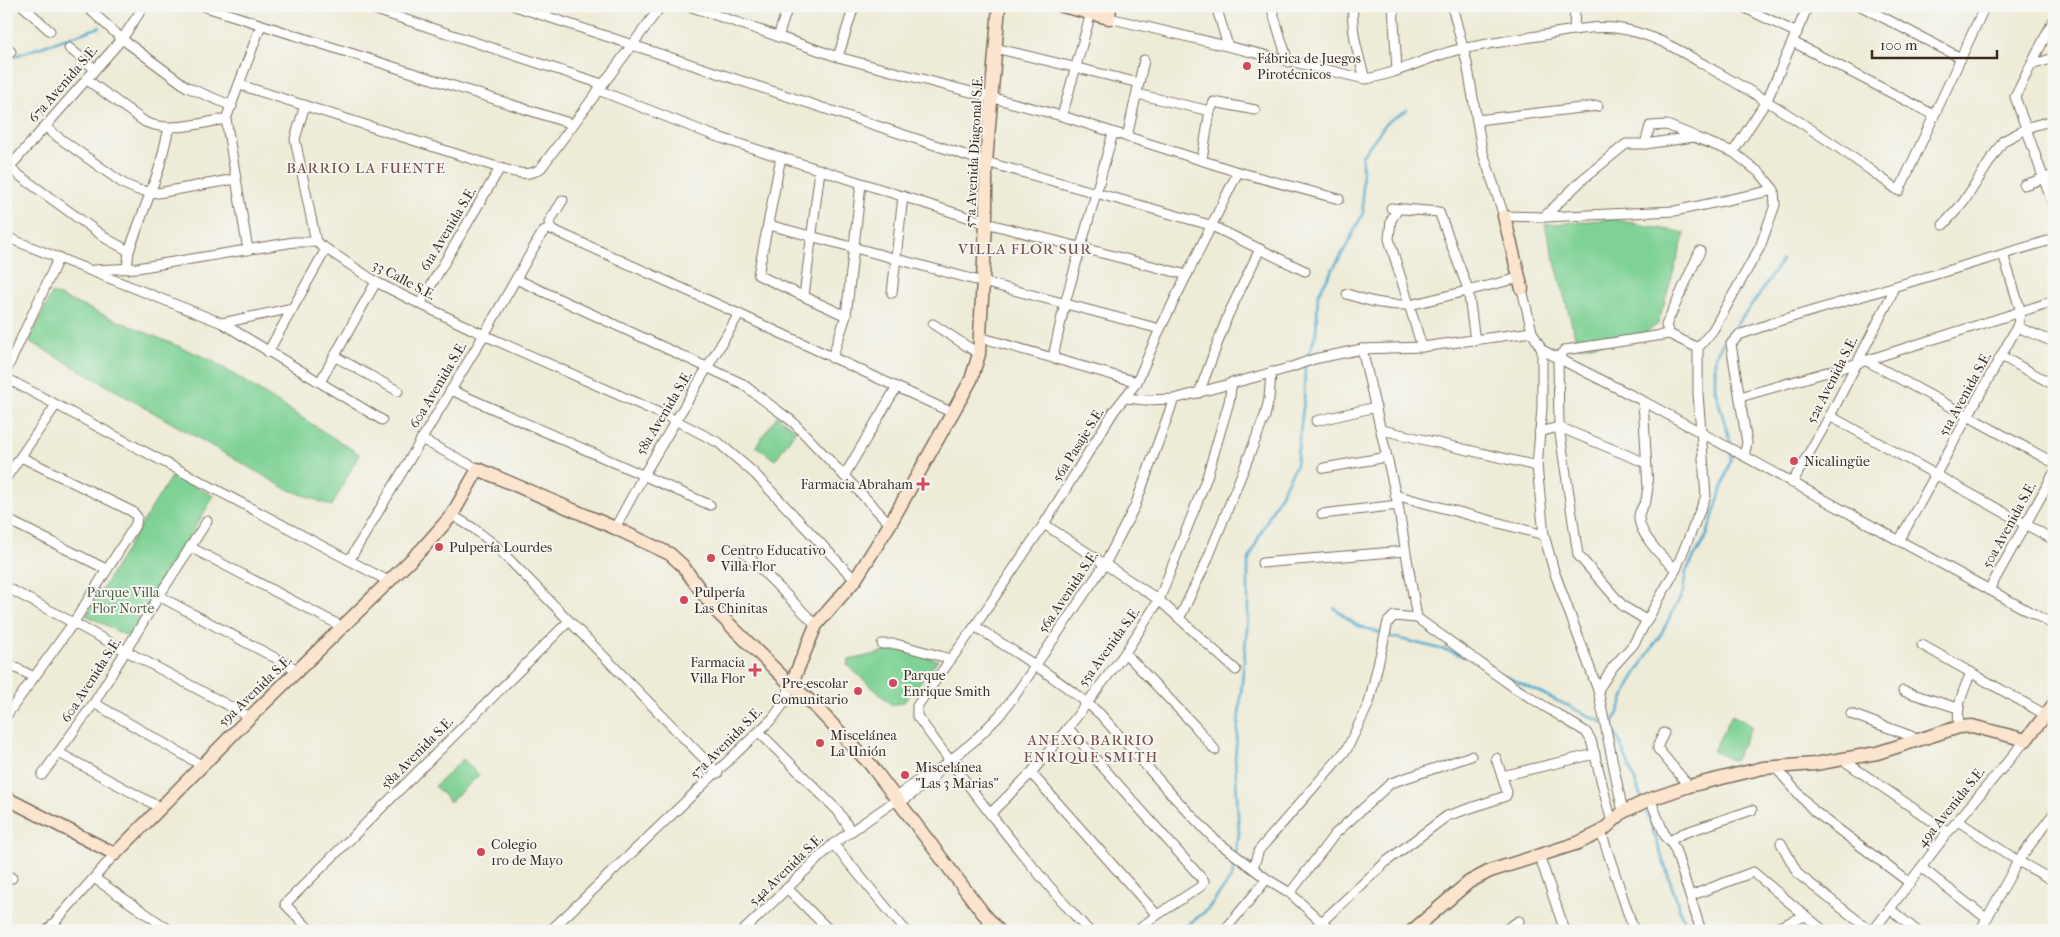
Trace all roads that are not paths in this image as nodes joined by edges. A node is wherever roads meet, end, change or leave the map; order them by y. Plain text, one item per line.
1 (23, 6) edge
2 (86, 6) edge
3 (144, 6) edge
4 (204, 6) edge
5 (364, 6) edge
6 (515, 6) edge
7 (661, 6) edge
8 (690, 6) edge
9 (721, 6) edge
10 (788, 6) edge
11 (854, 6) edge
12 (999, 6) edge
13 (1062, 6) edge
14 (1216, 6) edge
15 (1271, 6) edge
16 (1353, 6) edge
17 (1393, 6) edge
18 (1452, 6) edge
19 (1574, 6) edge
20 (1741, 6) edge
21 (1808, 6) edge
22 (1861, 6) edge
23 (1985, 6) edge
24 (1109, 12) edge
25 (1091, 14) junction
26 (717, 16) junction
27 (2054, 19) edge
28 (261, 25) junction
29 (1574, 30) junction
30 (50, 31) dead end
31 (778, 37) junction
32 (1795, 37) junction
33 (122, 38) junction
34 (632, 44) junction
35 (1228, 46) junction
36 (69, 48) dead end
37 (995, 48) junction
38 (1463, 48) junction
39 (838, 57) junction
40 (1961, 58) junction
41 (2054, 58) edge
42 (1144, 60) dead end
43 (1288, 62) junction
44 (2031, 65) junction
45 (1075, 67) junction
46 (95, 69) junction
47 (1397, 70) junction
48 (86, 79) junction
49 (1365, 79) junction
50 (1139, 83) junction
51 (240, 85) junction
52 (600, 87) junction
53 (1137, 94) junction
54 (991, 98) junction
55 (1767, 100) junction
56 (305, 105) junction
57 (232, 106) junction
58 (1598, 106) dead end
59 (1255, 110) dead end
60 (1210, 111) junction
61 (1934, 114) junction
62 (1062, 116) junction
63 (226, 119) junction
64 (1477, 120) junction
65 (2054, 120) edge
66 (572, 124) junction
67 (46, 125) junction
68 (169, 128) junction
69 (2026, 129) junction
70 (1113, 134) junction
71 (1694, 136) junction
72 (1127, 137) junction
73 (1646, 144) junction
74 (1733, 152) junction
75 (781, 157) junction
76 (1202, 159) junction
77 (986, 162) junction
78 (500, 168) junction
79 (7, 169) edge
80 (820, 170) junction
81 (1238, 172) junction
82 (2054, 175) edge
83 (2044, 178) junction
84 (235, 179) junction
85 (861, 184) junction
86 (2024, 185) dead end
87 (1774, 190) junction
88 (150, 193) junction
89 (1097, 194) junction
90 (903, 196) junction
91 (1339, 198) dead end
92 (563, 200) dead end
93 (2053, 205) edge
94 (1504, 216) junction
95 (1544, 217) junction
96 (986, 223) junction
97 (769, 225) junction
98 (1210, 225) junction
99 (1943, 225) dead end
100 (551, 229) junction
101 (6, 237) edge
102 (812, 237) junction
103 (2054, 239) edge
104 (316, 242) junction
105 (855, 247) junction
106 (326, 249) junction
107 (1081, 249) junction
108 (1260, 249) junction
109 (248, 250) junction
110 (129, 251) junction
111 (1700, 251) dead end
112 (2003, 254) junction
113 (58, 256) junction
114 (896, 258) junction
115 (128, 268) junction
116 (90, 270) junction
117 (1305, 271) dead end
118 (1187, 274) junction
119 (516, 280) junction
120 (983, 281) junction
121 (376, 282) junction
122 (1520, 284) junction
123 (1892, 288) junction
124 (1468, 290) junction
125 (892, 293) dead end
126 (1347, 294) dead end
127 (804, 296) junction
128 (2054, 301) edge
129 (420, 304) junction
130 (1066, 304) junction
131 (1410, 305) junction
132 (293, 308) junction
133 (2021, 312) junction
134 (739, 314) junction
135 (846, 316) junction
136 (222, 324) junction
137 (933, 324) dead end
138 (2017, 327) junction
139 (1160, 329) junction
140 (1532, 332) junction
141 (1669, 334) junction
142 (484, 335) junction
143 (979, 337) junction
144 (1475, 341) junction
145 (2054, 342) edge
146 (1422, 347) junction
147 (1698, 348) junction
148 (1362, 349) junction
149 (1542, 350) junction
150 (268, 352) junction
151 (979, 354) junction
152 (334, 356) junction
153 (2001, 356) junction
154 (1053, 357) junction
155 (1558, 357) junction
156 (832, 358) junction
157 (1867, 361) junction
158 (1856, 364) junction
159 (708, 367) junction
160 (6, 371) edge
161 (1271, 372) junction
162 (6, 378) edge
163 (320, 382) junction
164 (1137, 382) junction
165 (1232, 382) junction
166 (2054, 385) edge
167 (896, 388) junction
168 (398, 390) dead end
169 (451, 390) junction
170 (1199, 393) junction
171 (1740, 397) junction
172 (1125, 398) junction
173 (1174, 399) junction
174 (1643, 401) junction
175 (56, 405) junction
176 (1376, 407) junction
177 (953, 413) junction
178 (1830, 416) junction
179 (1968, 417) junction
180 (382, 420) dead end
181 (675, 420) junction
182 (1316, 421) dead end
183 (1559, 428) junction
184 (1382, 430) junction
185 (1539, 432) junction
186 (1702, 433) junction
187 (421, 439) junction
188 (1744, 456) junction
189 (21, 457) junction
190 (1387, 457) junction
191 (1646, 463) junction
192 (2054, 463) edge
193 (1537, 466) junction
194 (1324, 468) dead end
195 (478, 469) junction
196 (2054, 473) edge
197 (1936, 475) junction
198 (643, 476) junction
199 (844, 476) junction
200 (6, 478) edge
201 (1792, 483) junction
202 (1395, 495) junction
203 (710, 505) dead end
204 (1398, 505) junction
205 (1322, 514) dead end
206 (452, 515) junction
207 (6, 519) edge
208 (208, 521) dead end
209 (890, 524) junction
210 (1044, 524) junction
211 (2025, 524) junction
212 (615, 528) junction
213 (1544, 535) junction
214 (2054, 540) edge
215 (1899, 541) junction
216 (190, 547) junction
217 (744, 551) dead end
218 (1405, 551) junction
219 (350, 559) junction
220 (1262, 563) dead end
221 (1105, 564) junction
222 (106, 569) junction
223 (1676, 569) junction
224 (855, 580) junction
225 (390, 582) junction
226 (6, 587) edge
227 (1989, 590) junction
228 (159, 596) junction
229 (1159, 600) junction
230 (1180, 617) junction
231 (1417, 618) junction
232 (1646, 620) junction
233 (569, 621) junction
234 (74, 622) junction
235 (816, 625) junction
236 (2054, 625) edge
237 (975, 626) junction
238 (343, 627) junction
239 (882, 644) dead end
240 (1922, 645) dead end
241 (127, 650) junction
242 (1125, 653) junction
243 (951, 659) junction
244 (6, 663) edge
245 (1035, 666) junction
246 (298, 670) junction
247 (1236, 670) dead end
248 (1971, 672) junction
249 (34, 677) junction
250 (791, 686) junction
251 (1598, 690) junction
252 (1903, 691) dead end
253 (1086, 702) junction
254 (94, 703) junction
255 (1958, 708) junction
256 (2050, 711) edge
257 (1851, 714) dead end
258 (6, 716) edge
259 (250, 717) junction
260 (1959, 727) junction
261 (1068, 728) junction
262 (759, 732) junction
263 (1664, 733) dead end
264 (1916, 740) junction
265 (2026, 740) junction
266 (1215, 750) dead end
267 (59, 753) junction
268 (1595, 754) junction
269 (1470, 756) dead end
270 (1496, 758) dead end
271 (949, 760) junction
272 (1843, 760) junction
273 (201, 765) junction
274 (1775, 767) junction
275 (718, 772) junction
276 (1031, 773) junction
277 (42, 775) dead end
278 (1502, 776) junction
279 (1689, 786) junction
280 (6, 798) edge
281 (895, 801) junction
282 (1646, 801) junction
283 (159, 807) junction
284 (1752, 810) dead end
285 (1623, 812) junction
286 (990, 814) junction
287 (2054, 814) edge
288 (1958, 822) junction
289 (1612, 823) junction
290 (850, 831) junction
291 (1602, 832) junction
292 (1948, 832) junction
293 (1670, 841) junction
294 (1781, 843) dead end
295 (833, 844) junction
296 (115, 854) junction
297 (1539, 855) junction
298 (2018, 861) junction
299 (1251, 866) junction
300 (1922, 868) junction
301 (94, 878) junction
302 (1267, 879) junction
303 (2054, 881) edge
304 (1910, 883) junction
305 (787, 888) junction
306 (1290, 893) junction
307 (1690, 896) junction
308 (1890, 909) junction
309 (1157, 915) junction
310 (1805, 916) junction
311 (1986, 918) junction
312 (1519, 920) dead end
313 (1322, 922) junction
314 (50, 927) edge
315 (1413, 930) edge
316 (62, 931) edge
317 (170, 931) edge
318 (311, 931) edge
319 (550, 931) edge
320 (743, 931) edge
321 (830, 931) edge
322 (906, 931) edge
323 (1000, 931) edge
324 (1089, 931) edge
325 (1137, 931) edge
326 (1224, 931) edge
327 (1312, 931) edge
328 (1331, 931) edge
329 (1503, 931) edge
330 (1565, 931) edge
331 (1634, 931) edge
332 (1701, 931) edge
333 (1769, 931) edge
334 (1824, 931) edge
335 (1872, 931) edge
336 (1918, 931) edge
337 (1980, 931) edge

1 - 30 street
2 - 33 street
3 - 33 street, 67a Avenida S.E.
4 - 28 street
5 - 52 street
6 - 34 street
7 - 34 street
8 - 26 street
9 - 26 street
10 - 31 street
11 - 39 street
12 - 37 street, 57a Avenida Diagonal S.E.
13 - 25 street
14 - 35 street
15 - 43 street
16 - 49 street
17 - 47 street
18 - 38 street
19 - 29 street
20 - 32 street
21 - 32 street
22 - 40 street
23 - 40 street
24 - 25 street
24 - 35 street
25 - 45 street
26 - 31 street
27 - 44 street
28 - 51 street
28 - 66 street
29 - 38 street
29 - 55 street
31 - 39 street
32 - 55 street
32 - 61 street
33 - 46 street, 67a Avenida S.E.
33 - 57 street
34 - 52 street
34 - 77 street
35 - 43 street
36 - 46 street
37 - 45 street
37 - 54 street, 57a Avenida Diagonal S.E.
38 - 47 street
38 - 64 street
39 - 54 street
40 - 61 street
41 - 44 street
42 - 50 street
43 - 49 street
44 - 69 street
45 - 50 street
45 - 62 street
46 - 48 street, 67a Avenida S.E.
47 - 49 street
48 - 67 street, 67a Avenida S.E.
48 - 68 street
50 - 53 street
51 - 56 street
51 - 57 street
52 - 66 street
52 - 75 street
53 - 60 street
53 - 72 street
54 - 62 street
54 - 77 street, 57a Avenida Diagonal S.E.
55 - 61 street
55 - 74 street
56 - 78 street
56 - 104 street
57 - 63 street
58 - 64 street
59 - 60 street
60 - 76 street
62 - 70 street
63 - 68 street
63 - 84 street
64 - 94 street
65 - 69 street
66 - 78 street
67 - 79 street, 67a Avenida S.E.
67 - 88 street
68 - 88 street
69 - 83 street
69 - 99 street
70 - 72 street
70 - 89 street
71 - 73 street
71 - 73 street
71 - 74 street
72 - 76 street
73 - 95 street
74 - 87 street
75 - 80 street
75 - 97 street
76 - 81 street
77 - 89 street
77 - 96 street, 57a Avenida Diagonal S.E.
78 - 129 street, 61a Avenida S.E.
79 - 110 street
80 - 85 street
80 - 102 street
81 - 91 street
81 - 98 street, 56a Pasaje S.E.
82 - 83 street
83 - 86 street
83 - 93 street
84 - 88 street
84 - 109 street
85 - 90 street
85 - 105 street
87 - 95 street
87 - 147 street
88 - 110 street
89 - 98 street
89 - 107 street
90 - 96 street
90 - 114 street
92 - 100 street
94 - 95 street
94 - 122 street
96 - 107 street
96 - 120 street, 57a Avenida Diagonal S.E.
97 - 102 street
97 - 127 street
98 - 108 street
98 - 118 street, 56a Pasaje S.E.
100 - 119 street, 60a Avenida S.E.
100 - 134 street
101 - 113 street
102 - 105 street
102 - 127 street
103 - 112 street
104 - 106 street, 33 Calle S.E.
104 - 109 street
105 - 114 street
105 - 135 street
106 - 121 street, 33 Calle S.E.
106 - 132 street
107 - 118 street
107 - 130 street
108 - 117 street
108 - 170 street
109 - 115 street
110 - 115 street
111 - 141 street
112 - 123 street
112 - 133 street
113 - 116 street
113 - 160 street
114 - 120 street
114 - 125 street
115 - 116 street
116 - 136 street
118 - 139 street, 56a Pasaje S.E.
119 - 142 street, 60a Avenida S.E.
119 - 159 street
120 - 130 street
120 - 143 street, 57a Avenida Diagonal S.E.
121 - 129 street, 33 Calle S.E.
121 - 152 street
122 - 124 street
122 - 140 street
123 - 158 street, 52a Avenida S.E.
123 - 171 street
124 - 131 street
124 - 131 street
124 - 144 street
126 - 131 street
127 - 135 street
128 - 133 street
129 - 142 street, 33 Calle S.E.
130 - 139 street
130 - 154 street
131 - 146 street
132 - 136 street
132 - 150 street
133 - 138 street, 51a Avenida S.E.
133 - 157 street
134 - 156 street
134 - 159 street, 58a Avenida S.E.
135 - 156 street
136 - 150 street
137 - 151 street
138 - 145 street
138 - 153 street, 51a Avenida S.E.
139 - 164 street, 56a Pasaje S.E.
140 - 144 street
140 - 149 street
141 - 147 street
141 - 155 street
142 - 169 street, 60a Avenida S.E.
142 - 181 street, 33 Calle S.E.
143 - 151 street, 57a Avenida Diagonal S.E.
143 - 154 street
144 - 146 street
146 - 148 street
147 - 186 street
148 - 161 street
148 - 176 street
149 - 155 street
149 - 185 street
150 - 163 street
151 - 177 street, 57a Avenida Diagonal S.E.
152 - 163 street
152 - 168 street
153 - 166 street
153 - 179 street, 51a Avenida S.E.
154 - 164 street
155 - 174 street
155 - 183 street
156 - 167 street
157 - 158 street
157 - 179 street
158 - 171 street
158 - 178 street, 52a Avenida S.E.
159 - 181 street, 58a Avenida S.E.
159 - 199 street
161 - 165 street
161 - 230 street
162 - 175 street
163 - 180 street
164 - 172 street, 56a Pasaje S.E.
165 - 170 street
165 - 229 street, 55a Avenida S.E.
167 - 177 street
167 - 199 street
169 - 187 street, 60a Avenida S.E.
169 - 198 street
170 - 173 street
171 - 188 street
172 - 173 street
172 - 210 street, 56a Pasaje S.E.
173 - 221 street, 56a Avenida S.E.
174 - 186 street
174 - 191 street
175 - 189 street
175 - 219 street
176 - 182 street
176 - 184 street
177 - 209 street, 57a Avenida S.E.
178 - 197 street
178 - 201 street, 52a Avenida S.E.
179 - 192 street
179 - 197 street, 51a Avenida S.E.
181 - 198 street, 58a Avenida S.E.
181 - 224 street, 33 Calle S.E.
183 - 185 street
183 - 191 street
183 - 232 street
184 - 190 street
184 - 193 street
185 - 193 street
186 - 188 street
186 - 223 street
187 - 195 street
187 - 219 street, 60a Avenida S.E.
188 - 201 street
189 - 200 street
189 - 222 street
190 - 194 street
190 - 202 street
191 - 223 street
193 - 213 street
195 - 206 street, 59a Avenida S.E.
195 - 212 street
196 - 211 street, 50a Avenida S.E.
197 - 211 street
197 - 215 street, 51a Avenida S.E.
198 - 203 street
198 - 212 street, 58a Avenida S.E.
199 - 209 street
201 - 215 street
202 - 204 street
202 - 213 street
204 - 205 street
204 - 218 street
206 - 225 street, 59a Avenida S.E.
206 - 233 street
207 - 222 street
208 - 216 street, 60a Avenida S.E.
209 - 224 street, 57a Avenida S.E.
210 - 221 street
210 - 237 street, 56a Pasaje S.E.
211 - 214 street
211 - 227 street, 50a Avenida S.E.
212 - 250 street
213 - 251 street
215 - 227 street
216 - 228 street, 60a Avenida S.E.
216 - 238 street
217 - 235 street
218 - 220 street
218 - 231 street
219 - 225 street
221 - 229 street
221 - 245 street, 56a Avenida S.E.
222 - 234 street
223 - 232 street
224 - 235 street, 57a Avenida S.E.
225 - 238 street, 59a Avenida S.E.
226 - 234 street
227 - 236 street
228 - 241 street, 60a Avenida S.E.
228 - 246 street
229 - 230 street
229 - 242 street, 55a Avenida S.E.
230 - 247 street
231 - 268 street
231 - 299 street
232 - 251 street
233 - 275 street
233 - 318 street, 58a Avenida S.E.
234 - 241 street
234 - 249 street
235 - 250 street, 57a Avenida S.E.
237 - 243 street, 56a Pasaje S.E.
237 - 245 street
238 - 246 street, 59a Avenida S.E.
239 - 243 street
240 - 248 street
241 - 254 street, 60a Avenida S.E.
241 - 259 street
242 - 253 street, 55a Avenida S.E.
242 - 266 street
243 - 271 street, 56a Pasaje S.E.
244 - 249 street
245 - 253 street
245 - 271 street, 56a Avenida S.E.
246 - 259 street, 59a Avenida S.E.
248 - 255 street
248 - 256 street
249 - 258 street
250 - 262 street, 57a Avenida S.E.
250 - 281 street
251 - 285 street
252 - 255 street
253 - 261 street, 55a Avenida S.E.
253 - 299 street
254 - 267 street, 60a Avenida S.E.
254 - 273 street
255 - 260 street
256 - 265 street, 49a Avenida S.E.
257 - 264 street
259 - 273 street, 59a Avenida S.E.
260 - 264 street
260 - 265 street
261 - 276 street, 55a Avenida S.E.
261 - 309 street
262 - 275 street, 57a Avenida S.E.
262 - 290 street
263 - 279 street
264 - 272 street
265 - 288 street, 49a Avenida S.E.
267 - 277 street, 60a Avenida S.E.
267 - 283 street
268 - 278 street
268 - 289 street
269 - 306 street
270 - 278 street
271 - 281 street, 56a Avenida S.E.
271 - 286 street
272 - 274 street
272 - 292 street
273 - 283 street, 59a Avenida S.E.
274 - 279 street
274 - 304 street
275 - 319 street, 57a Avenida S.E.
276 - 286 street, 55a Avenida S.E.
276 - 309 street
278 - 313 street
279 - 282 street
280 - 296 street
281 - 290 street, 56a Avenida S.E.
281 - 323 street
282 - 285 street
282 - 293 street
283 - 296 street, 59a Avenida S.E.
284 - 293 street
285 - 289 street
286 - 324 street
287 - 298 street
288 - 292 street, 49a Avenida S.E.
288 - 298 street
289 - 291 street
290 - 295 street, 54a Avenida S.E.
291 - 297 street
291 - 331 street
292 - 300 street, 49a Avenida S.E.
293 - 307 street
294 - 335 street
295 - 305 street, 54a Avenida S.E.
295 - 322 street
296 - 301 street, 59a Avenida S.E.
297 - 315 street
297 - 330 street
298 - 303 street
298 - 311 street
299 - 302 street
300 - 304 street, 49a Avenida S.E.
300 - 311 street
301 - 314 street, 59a Avenida S.E.
301 - 317 street
302 - 306 street
302 - 326 street
304 - 308 street, 49a Avenida S.E.
305 - 320 street, 54a Avenida S.E.
305 - 321 street
306 - 313 street
307 - 310 street
307 - 332 street
308 - 335 street, 49a Avenida S.E.
308 - 336 street
309 - 325 street
310 - 333 street
310 - 334 street
311 - 337 street
312 - 329 street
313 - 327 street
313 - 328 street
314 - 316 street

